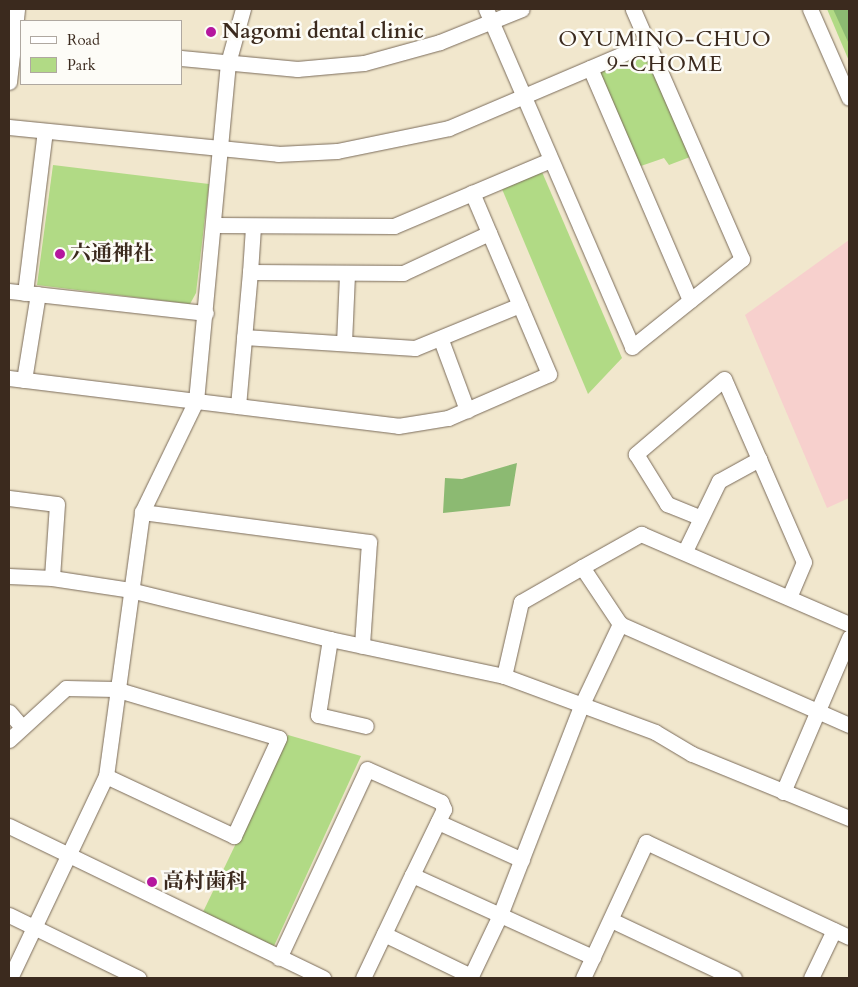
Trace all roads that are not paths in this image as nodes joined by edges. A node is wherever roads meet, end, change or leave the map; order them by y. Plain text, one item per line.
1 (17, 9) edge
2 (243, 9) edge
3 (522, 9) edge
4 (633, 9) edge
5 (810, 9) edge
6 (488, 15) edge
7 (15, 39) edge
8 (648, 43) junction
9 (182, 58) edge
10 (228, 63) junction
11 (590, 68) junction
12 (9, 82) edge
13 (522, 95) junction
14 (849, 98) edge
15 (9, 127) edge
16 (44, 131) junction
17 (222, 147) junction
18 (550, 160) junction
19 (472, 193) junction
20 (215, 225) junction
21 (253, 228) junction
22 (489, 233) junction
23 (250, 272) junction
24 (347, 273) junction
25 (9, 291) edge
26 (32, 294) junction
27 (690, 300) junction
28 (520, 305) junction
29 (206, 313) junction
30 (244, 337) junction
31 (441, 340) junction
32 (344, 343) junction
33 (9, 378) edge
34 (24, 380) junction
35 (196, 401) junction
36 (238, 406) junction
37 (467, 410) junction
38 (758, 459) junction
39 (9, 498) edge
40 (142, 512) junction
41 (700, 517) junction
42 (685, 551) junction
43 (582, 567) junction
44 (9, 576) edge
45 (52, 578) junction
46 (130, 590) junction
47 (789, 596) junction
48 (620, 624) junction
49 (849, 624) edge
50 (849, 638) edge
51 (330, 639) junction
52 (362, 646) junction
53 (504, 676) junction
54 (115, 689) junction
55 (582, 704) junction
56 (816, 710) junction
57 (9, 712) edge
58 (849, 725) edge
59 (366, 726) dead end
60 (22, 727) junction
61 (9, 740) edge
62 (106, 776) junction
63 (783, 792) junction
64 (849, 818) edge
65 (438, 822) junction
66 (9, 826) edge
67 (68, 858) junction
68 (522, 860) junction
69 (412, 875) junction
70 (9, 915) edge
71 (500, 915) junction
72 (611, 920) junction
73 (33, 926) junction
74 (834, 930) junction
75 (384, 934) junction
76 (849, 937) edge
77 (593, 957) junction
78 (279, 958) junction
79 (471, 977) edge
80 (10, 978) edge
81 (139, 978) edge
82 (323, 978) edge
83 (363, 978) edge
84 (583, 978) edge
85 (734, 978) edge
86 (811, 978) edge

1 - 7 street
2 - 10 street
3 - 6 street
4 - 8 street
5 - 14 street
6 - 10 street
6 - 13 street
7 - 12 street
8 - 11 street
8 - 27 street
9 - 10 street
10 - 17 street
11 - 13 street
11 - 27 street
13 - 17 street
13 - 18 street
15 - 16 street
16 - 17 street
16 - 26 street
17 - 20 street
18 - 19 street
18 - 27 street
19 - 21 street
19 - 22 street
20 - 21 street
20 - 29 street
21 - 23 street
22 - 24 street
22 - 28 street
23 - 24 street
23 - 30 street
24 - 32 street
25 - 26 street
26 - 29 street
26 - 34 street
28 - 31 street
28 - 37 street
29 - 35 street
30 - 32 street
30 - 36 street
31 - 32 street
31 - 37 street
33 - 34 street
34 - 35 street
35 - 36 street
35 - 40 street
36 - 37 street
38 - 41 street
38 - 41 street
38 - 47 street
39 - 45 street
40 - 46 street
40 - 52 street
41 - 42 street
42 - 43 street
42 - 47 street
43 - 48 street
43 - 53 street
44 - 45 street
45 - 46 street
46 - 51 street
46 - 54 street
47 - 49 street
48 - 55 street
48 - 56 street
50 - 56 street
51 - 52 street
51 - 59 street
52 - 53 street
53 - 55 street
54 - 60 street
54 - 62 street
54 - 62 street
55 - 63 street
55 - 68 street
56 - 58 street
56 - 63 street
57 - 60 street
60 - 61 street
62 - 67 street
63 - 64 street
65 - 68 street
65 - 69 street
65 - 78 street
66 - 67 street
67 - 73 street
67 - 78 street
68 - 71 street
69 - 71 street
69 - 75 street
70 - 73 street
71 - 77 street
71 - 79 street
72 - 74 street
72 - 77 street
72 - 85 street
73 - 80 street
73 - 81 street
74 - 76 street
74 - 86 street
75 - 79 street
75 - 83 street
77 - 84 street
78 - 82 street

